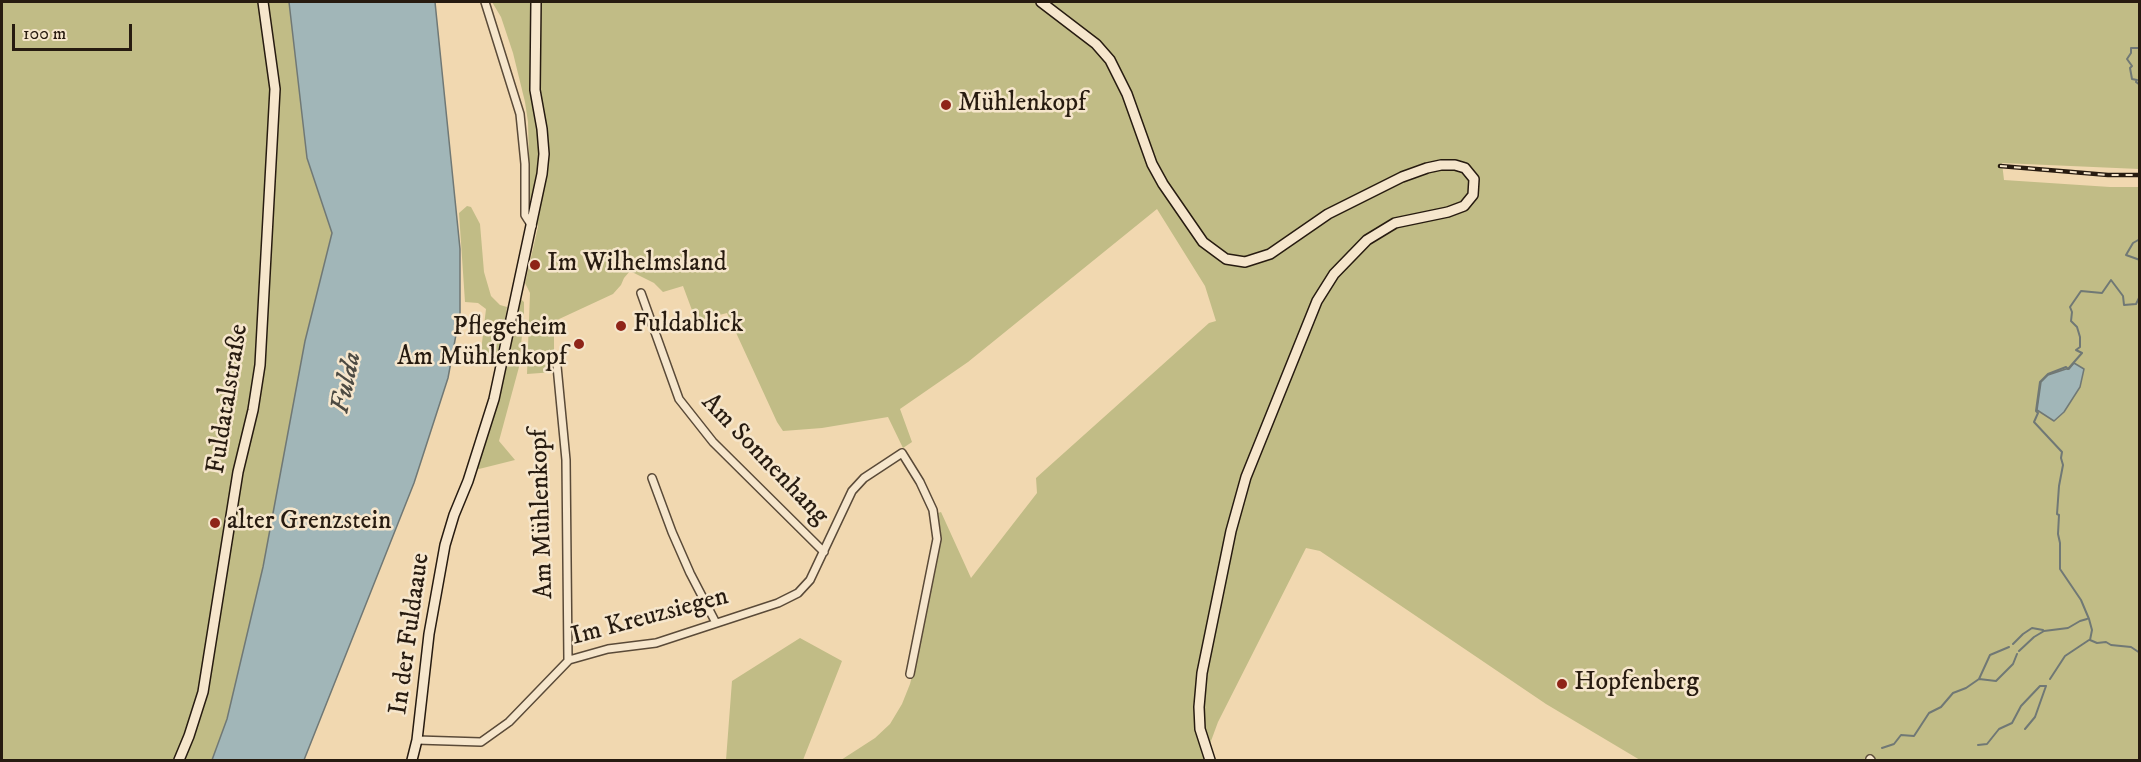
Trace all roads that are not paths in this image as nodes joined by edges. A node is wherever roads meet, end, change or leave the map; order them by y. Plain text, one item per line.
1 (264, 2) edge
2 (485, 2) edge
3 (536, 2) edge
4 (1041, 2) edge
5 (532, 226) junction
6 (641, 293) dead end
7 (557, 366) dead end
8 (652, 478) dead end
9 (824, 552) junction
10 (716, 623) junction
11 (568, 660) junction
12 (910, 674) dead end
13 (417, 740) junction
14 (179, 760) edge
15 (412, 760) edge
16 (1210, 760) edge

1 - 14 street, Fuldatalstraße
2 - 5 street
3 - 5 street, In der Fuldaaue
4 - 16 street
5 - 13 street, In der Fuldaaue
6 - 9 street, Am Sonnenhang
7 - 11 street, Am Mühlenkopf
8 - 10 street
9 - 10 street, Im Kreuzsiegen
9 - 12 street, Im Kreuzsiegen
10 - 11 street, Im Kreuzsiegen
11 - 13 street, Im Kreuzsiegen
13 - 15 street, In der Fuldaaue

